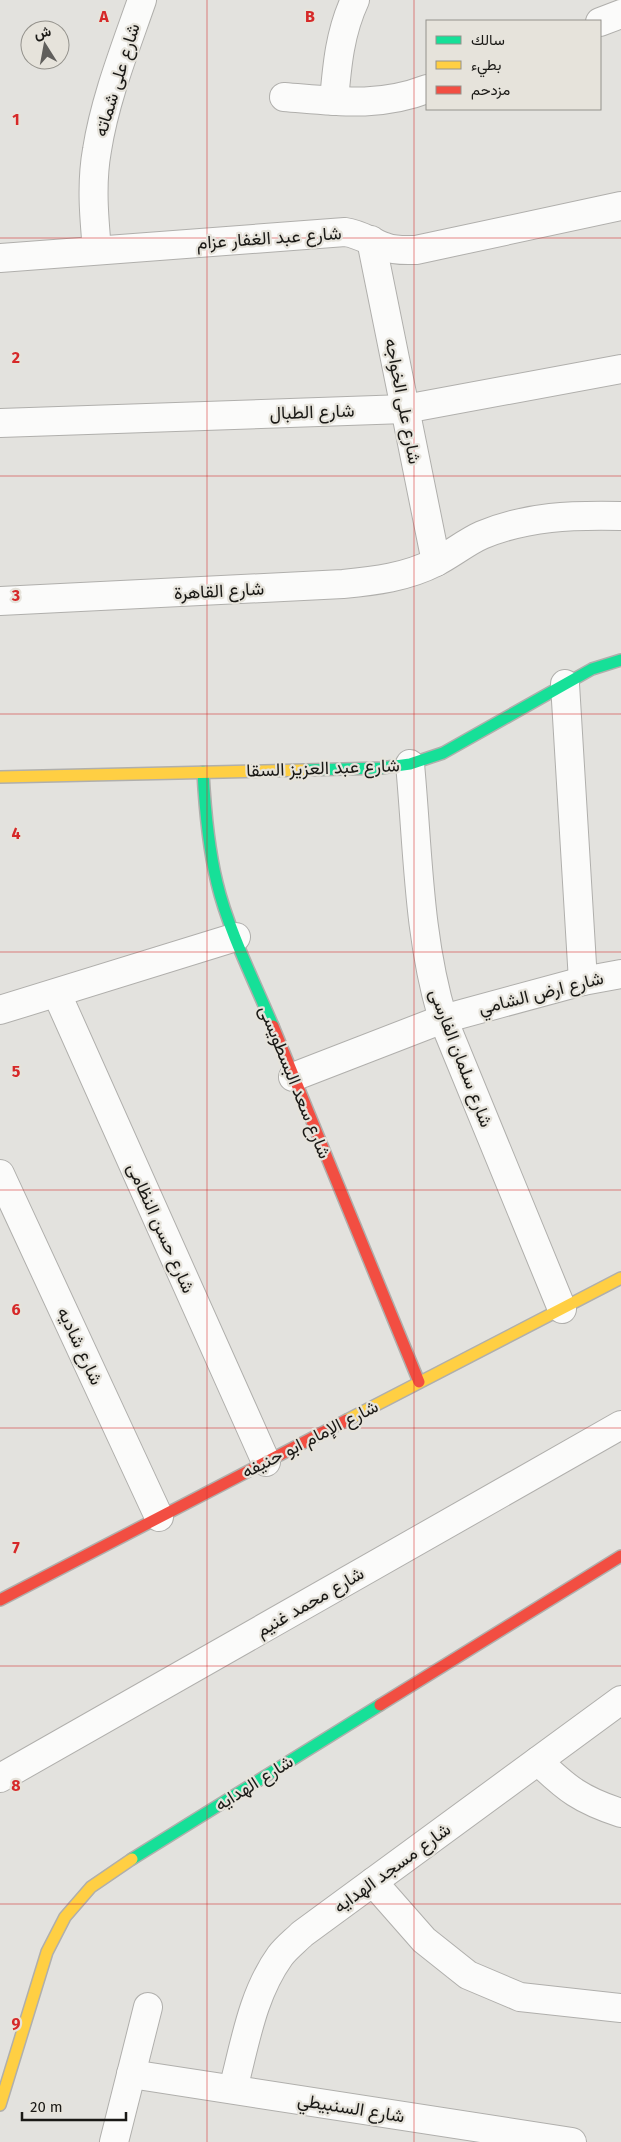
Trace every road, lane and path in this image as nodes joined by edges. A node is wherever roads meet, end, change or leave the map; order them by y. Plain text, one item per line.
1 (142, 0) edge
2 (355, 0) edge
3 (621, 14) edge
4 (601, 22) edge
5 (426, 88) edge
6 (284, 97) dead end
7 (334, 101) junction
8 (621, 206) edge
9 (371, 240) junction
10 (97, 250) junction
11 (0, 258) edge
12 (621, 369) edge
13 (405, 408) junction
14 (0, 423) edge
15 (621, 516) edge
16 (436, 562) junction
17 (0, 602) edge
18 (621, 660) edge
19 (565, 684) junction
20 (410, 764) junction
21 (203, 772) junction
22 (0, 777) edge
23 (236, 937) junction
24 (621, 974) edge
25 (583, 981) junction
26 (56, 994) junction
27 (0, 1010) edge
28 (443, 1019) junction
29 (293, 1077) junction
30 (0, 1174) edge
31 (621, 1278) edge
32 (562, 1309) junction
33 (419, 1382) junction
34 (621, 1425) edge
35 (266, 1462) junction
36 (159, 1517) junction
37 (621, 1556) edge
38 (1, 1598) edge
39 (621, 1700) edge
40 (538, 1761) junction
41 (0, 1778) edge
42 (621, 1813) edge
43 (373, 1882) junction
44 (148, 2007) dead end
45 (621, 2008) edge
46 (131, 2074) junction
47 (233, 2089) junction
48 (0, 2105) edge
49 (114, 2142) edge
50 (572, 2142) edge

1 - 10 street, شارع على شماته
2 - 7 street
3 - 4 street
5 - 7 street
6 - 7 street
8 - 9 street, شارع عبد الغفار عزام
9 - 10 street, شارع عبد الغفار عزام
9 - 13 street, شارع على الخواجه
10 - 11 street, شارع عبد الغفار عزام
12 - 13 street, شارع الطبال
13 - 14 street, شارع الطبال
13 - 16 street, شارع على الخواجه
15 - 16 street, شارع القاهرة
16 - 17 street, شارع القاهرة
18 - 19 street, شارع عبد العزيز السقا
19 - 20 street, شارع عبد العزيز السقا
19 - 25 street
20 - 21 street, شارع عبد العزيز السقا
20 - 28 street, شارع سلمان الفارسى
21 - 22 street, شارع عبد العزيز السقا
21 - 23 street, شارع سعد البسطويسى
23 - 26 street
23 - 29 street, شارع سعد البسطويسى
24 - 25 street, شارع ارض الشامي
25 - 28 street, شارع ارض الشامي
26 - 27 street
26 - 35 street, شارع حسن النظامى
28 - 29 street, شارع ارض الشامي
28 - 32 street, شارع سلمان الفارسى
29 - 33 street, شارع سعد البسطويسى
30 - 36 street, شارع شاديه
31 - 32 street, شارع الإمام ابو حنيفه
32 - 33 street, شارع الإمام ابو حنيفه
33 - 35 street, شارع الإمام ابو حنيفه
34 - 41 street, شارع محمد غنيم
35 - 36 street, شارع الإمام ابو حنيفه
36 - 38 street, شارع الإمام ابو حنيفه
37 - 48 street, شارع الهدايه
39 - 40 street, شارع مسجد الهدايه
40 - 42 street
40 - 43 street, شارع مسجد الهدايه
43 - 45 street
43 - 47 street, شارع مسجد الهدايه
44 - 46 street
46 - 47 street, شارع السنبيطي
46 - 49 street
47 - 50 street, شارع السنبيطي

